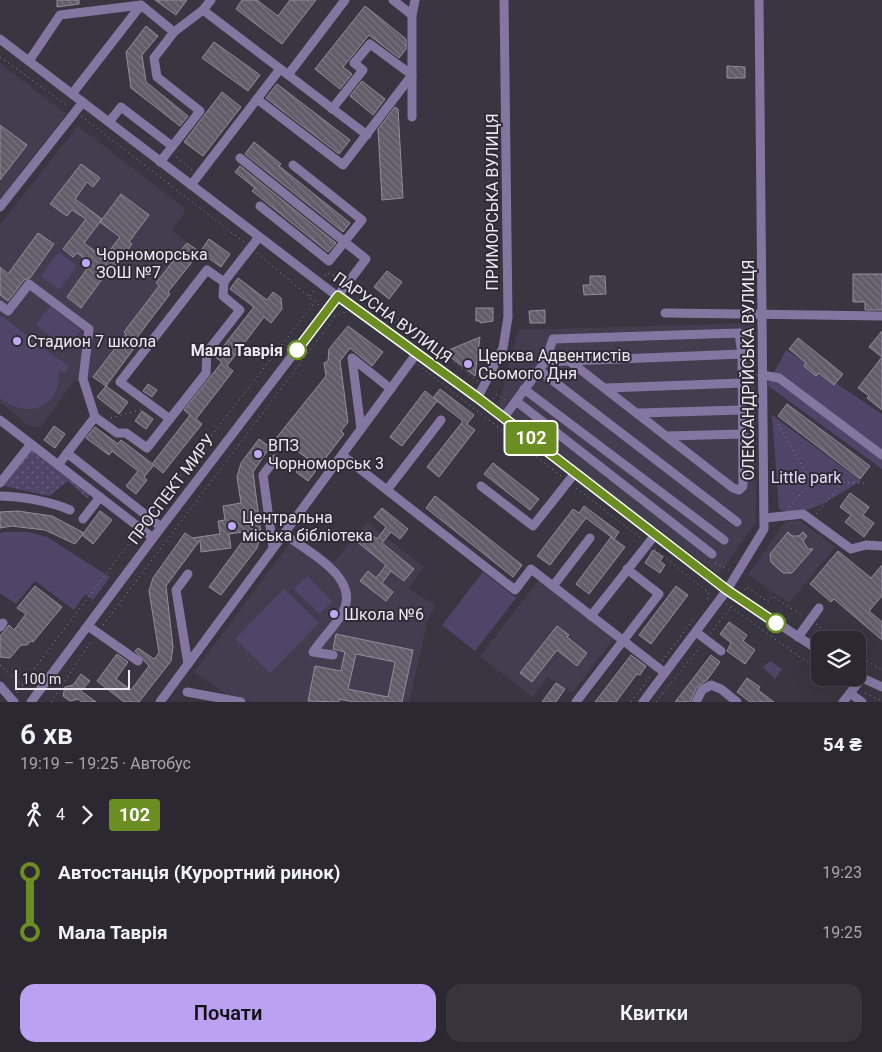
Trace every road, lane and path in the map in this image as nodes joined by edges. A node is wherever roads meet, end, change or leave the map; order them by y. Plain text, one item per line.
1 (211, 0) edge
2 (345, 0) edge
3 (393, 0) edge
4 (415, 0) edge
5 (504, 0) edge
6 (759, 0) edge
7 (141, 5) junction
8 (203, 10) junction
9 (412, 15) junction
10 (174, 32) junction
11 (0, 39) edge
12 (0, 56) edge
13 (29, 61) junction
14 (284, 72) junction
15 (412, 76) junction
16 (72, 94) junction
17 (257, 99) junction
18 (83, 102) junction
19 (332, 109) junction
20 (75, 112) junction
21 (412, 117) dead end
22 (109, 122) junction
23 (366, 135) junction
24 (170, 149) junction
25 (240, 158) dead end
26 (160, 162) junction
27 (293, 165) dead end
28 (199, 175) junction
29 (191, 185) junction
30 (2, 201) edge
31 (260, 206) dead end
32 (259, 237) junction
33 (345, 242) junction
34 (251, 247) junction
35 (224, 282) junction
36 (338, 296) junction
37 (315, 302) junction
38 (0, 304) edge
39 (352, 306) junction
40 (326, 311) junction
41 (665, 313) dead end
42 (763, 314) junction
43 (882, 316) edge
44 (335, 317) junction
45 (742, 354) junction
46 (414, 357) junction
47 (568, 360) junction
48 (545, 362) junction
49 (539, 370) junction
50 (762, 375) junction
51 (742, 383) junction
52 (484, 386) junction
53 (607, 388) junction
54 (391, 389) junction
55 (524, 389) junction
56 (497, 394) dead end
57 (478, 398) junction
58 (516, 401) junction
59 (153, 406) junction
60 (742, 410) junction
61 (639, 413) junction
62 (504, 417) junction
63 (98, 419) junction
64 (170, 419) junction
65 (0, 420) edge
66 (441, 420) dead end
67 (778, 424) dead end
68 (361, 429) junction
69 (742, 434) junction
70 (668, 436) junction
71 (31, 444) junction
72 (67, 453) junction
73 (342, 455) junction
74 (882, 455) edge
75 (275, 459) dead end
76 (58, 465) junction
77 (575, 473) junction
78 (0, 482) edge
79 (568, 482) junction
80 (812, 482) junction
81 (843, 482) junction
82 (866, 483) dead end
83 (481, 486) dead end
84 (387, 490) junction
85 (0, 496) edge
86 (100, 497) junction
87 (70, 510) dead end
88 (148, 517) junction
89 (780, 517) junction
90 (765, 518) junction
91 (83, 519) dead end
92 (811, 520) junction
93 (738, 522) dead end
94 (161, 527) junction
95 (140, 528) junction
96 (284, 534) junction
97 (655, 535) junction
98 (153, 538) junction
99 (590, 538) dead end
100 (724, 540) dead end
101 (648, 544) junction
102 (882, 546) edge
103 (273, 548) junction
104 (712, 554) dead end
105 (628, 569) junction
106 (188, 574) dead end
107 (553, 586) junction
108 (727, 590) junction
109 (709, 593) junction
110 (738, 598) junction
111 (721, 599) junction
112 (707, 602) dead end
113 (730, 608) junction
114 (819, 608) dead end
115 (591, 616) junction
116 (696, 617) dead end
117 (810, 620) junction
118 (88, 626) junction
119 (825, 631) edge
120 (98, 632) junction
121 (696, 632) junction
122 (798, 637) junction
123 (706, 639) junction
124 (623, 640) junction
125 (811, 645) edge
126 (721, 650) dead end
127 (333, 655) dead end
128 (138, 661) dead end
129 (866, 661) edge
130 (188, 664) junction
131 (0, 665) edge
132 (811, 665) edge
133 (661, 670) junction
134 (882, 670) edge
135 (866, 680) edge
136 (22, 685) junction
137 (0, 686) edge
138 (854, 686) edge
139 (882, 687) edge
140 (188, 692) dead end
141 (850, 693) junction
142 (34, 699) edge
143 (13, 701) edge
144 (51, 702) edge
145 (160, 702) edge
146 (241, 702) edge
147 (576, 702) edge
148 (631, 702) edge
149 (643, 702) edge
150 (656, 702) edge
151 (696, 702) edge
152 (738, 702) edge
153 (843, 702) edge
154 (862, 702) edge

1 - 8 street
2 - 14 street
3 - 9 street
4 - 9 street
5 - 52 street, ПРИМОРСЬКА ВУЛИЦЯ
6 - 42 street, ОЛЕКСАНДРІЙСЬКА ВУЛИЦЯ
7 - 10 street
7 - 13 street
7 - 16 street
8 - 10 street
8 - 14 street
9 - 15 street
10 - 24 street
11 - 13 street, ПАРУСНА ВУЛИЦЯ
12 - 20 path
13 - 16 street, ПАРУСНА ВУЛИЦЯ
14 - 17 street
14 - 19 street
15 - 19 street
15 - 21 street
15 - 23 street
16 - 18 street, ПАРУСНА ВУЛИЦЯ
17 - 23 street
17 - 28 street
18 - 20 street
18 - 22 street, ПАРУСНА ВУЛИЦЯ
19 - 23 street
20 - 30 street
20 - 34 path
22 - 24 street
22 - 26 street, ПАРУСНА ВУЛИЦЯ
24 - 26 street
24 - 28 path
25 - 33 street
26 - 29 street, ПАРУСНА ВУЛИЦЯ
27 - 33 street
28 - 29 street
29 - 32 street, ПАРУСНА ВУЛИЦЯ
31 - 33 street
32 - 34 street
32 - 36 street, ПАРУСНА ВУЛИЦЯ
33 - 36 street, ПРОСПЕКТ МИРУ
34 - 35 street
34 - 37 path
35 - 59 street
35 - 64 street
36 - 39 street, ПАРУСНА ВУЛИЦЯ
36 - 40 street, ПРОСПЕКТ МИРУ
37 - 40 path
37 - 88 path
38 - 63 street
39 - 44 path
39 - 46 street, ПАРУСНА ВУЛИЦЯ
39 - 52 path
40 - 44 path
40 - 94 street, ПРОСПЕКТ МИРУ
41 - 42 street
42 - 43 street
42 - 50 street, ОЛЕКСАНДРІЙСЬКА ВУЛИЦЯ
44 - 120 path
45 - 47 street
45 - 48 street
45 - 51 street
46 - 54 street
46 - 57 street, ПАРУСНА ВУЛИЦЯ
46 - 79 path
47 - 48 street
47 - 53 street
48 - 49 street
49 - 55 street
49 - 93 street
50 - 74 street
50 - 90 street, ОЛЕКСАНДРІЙСЬКА ВУЛИЦЯ
51 - 53 street
51 - 60 street
52 - 56 path
52 - 57 street, ПРИМОРСЬКА ВУЛИЦЯ
53 - 61 street
54 - 68 street
54 - 68 street
55 - 58 street
55 - 100 street
57 - 62 street, ПАРУСНА ВУЛИЦЯ
58 - 62 street
58 - 104 street
59 - 63 path
59 - 64 street
60 - 61 street
60 - 69 street
61 - 70 street
62 - 77 street, ПАРУСНА ВУЛИЦЯ
63 - 64 street
63 - 72 street
65 - 71 street
66 - 84 street
67 - 80 path
68 - 73 street
69 - 70 street
69 - 70 street
71 - 76 street
71 - 78 street
72 - 76 street
72 - 88 street
73 - 84 street
73 - 96 street
75 - 103 street
76 - 86 street
77 - 79 street
77 - 97 street, ПАРУСНА ВУЛИЦЯ
79 - 83 street
79 - 101 path
80 - 81 path
80 - 89 path
81 - 82 path
81 - 92 path
84 - 107 street
85 - 87 street
86 - 91 street
86 - 95 street
88 - 94 street
89 - 90 street
89 - 92 street
90 - 108 street, ОЛЕКСАНДРІЙСЬКА ВУЛИЦЯ
92 - 102 street
94 - 98 street, ПРОСПЕКТ МИРУ
95 - 98 street
95 - 136 path
96 - 103 street
96 - 127 street
97 - 101 street
97 - 108 street, ПАРУСНА ВУЛИЦЯ
98 - 118 street, ПРОСПЕКТ МИРУ
99 - 107 street
101 - 105 street
101 - 109 path
103 - 130 street
105 - 115 street
105 - 124 street
106 - 130 street
107 - 115 street
108 - 110 street, ПАРУСНА ВУЛИЦЯ
108 - 111 street, ОЛЕКСАНДРІЙСЬКА ВУЛИЦЯ
109 - 111 path
109 - 112 path
110 - 113 path
110 - 117 path
110 - 122 street, ПАРУСНА ВУЛИЦЯ
111 - 113 path
111 - 121 street, ОЛЕКСАНДРІЙСЬКА ВУЛИЦЯ
113 - 123 path
113 - 132 path
114 - 117 street
115 - 124 street
116 - 133 path
117 - 119 path
117 - 122 street
118 - 120 street
118 - 142 street, ПРОСПЕКТ МИРУ
120 - 128 street
120 - 144 path
121 - 123 street
121 - 133 street, ОЛЕКСАНДРІЙСЬКА ВУЛИЦЯ
122 - 125 street, ПАРУСНА ВУЛИЦЯ
123 - 126 street
123 - 150 path
124 - 133 street
124 - 147 street
129 - 134 path
130 - 145 street
131 - 136 path
133 - 148 path
133 - 149 street, ОЛЕКСАНДРІЙСЬКА ВУЛИЦЯ
135 - 139 street
136 - 142 path
136 - 143 path
137 - 143 street
138 - 141 street
140 - 146 street
141 - 153 street
141 - 154 street
151 - 152 street

